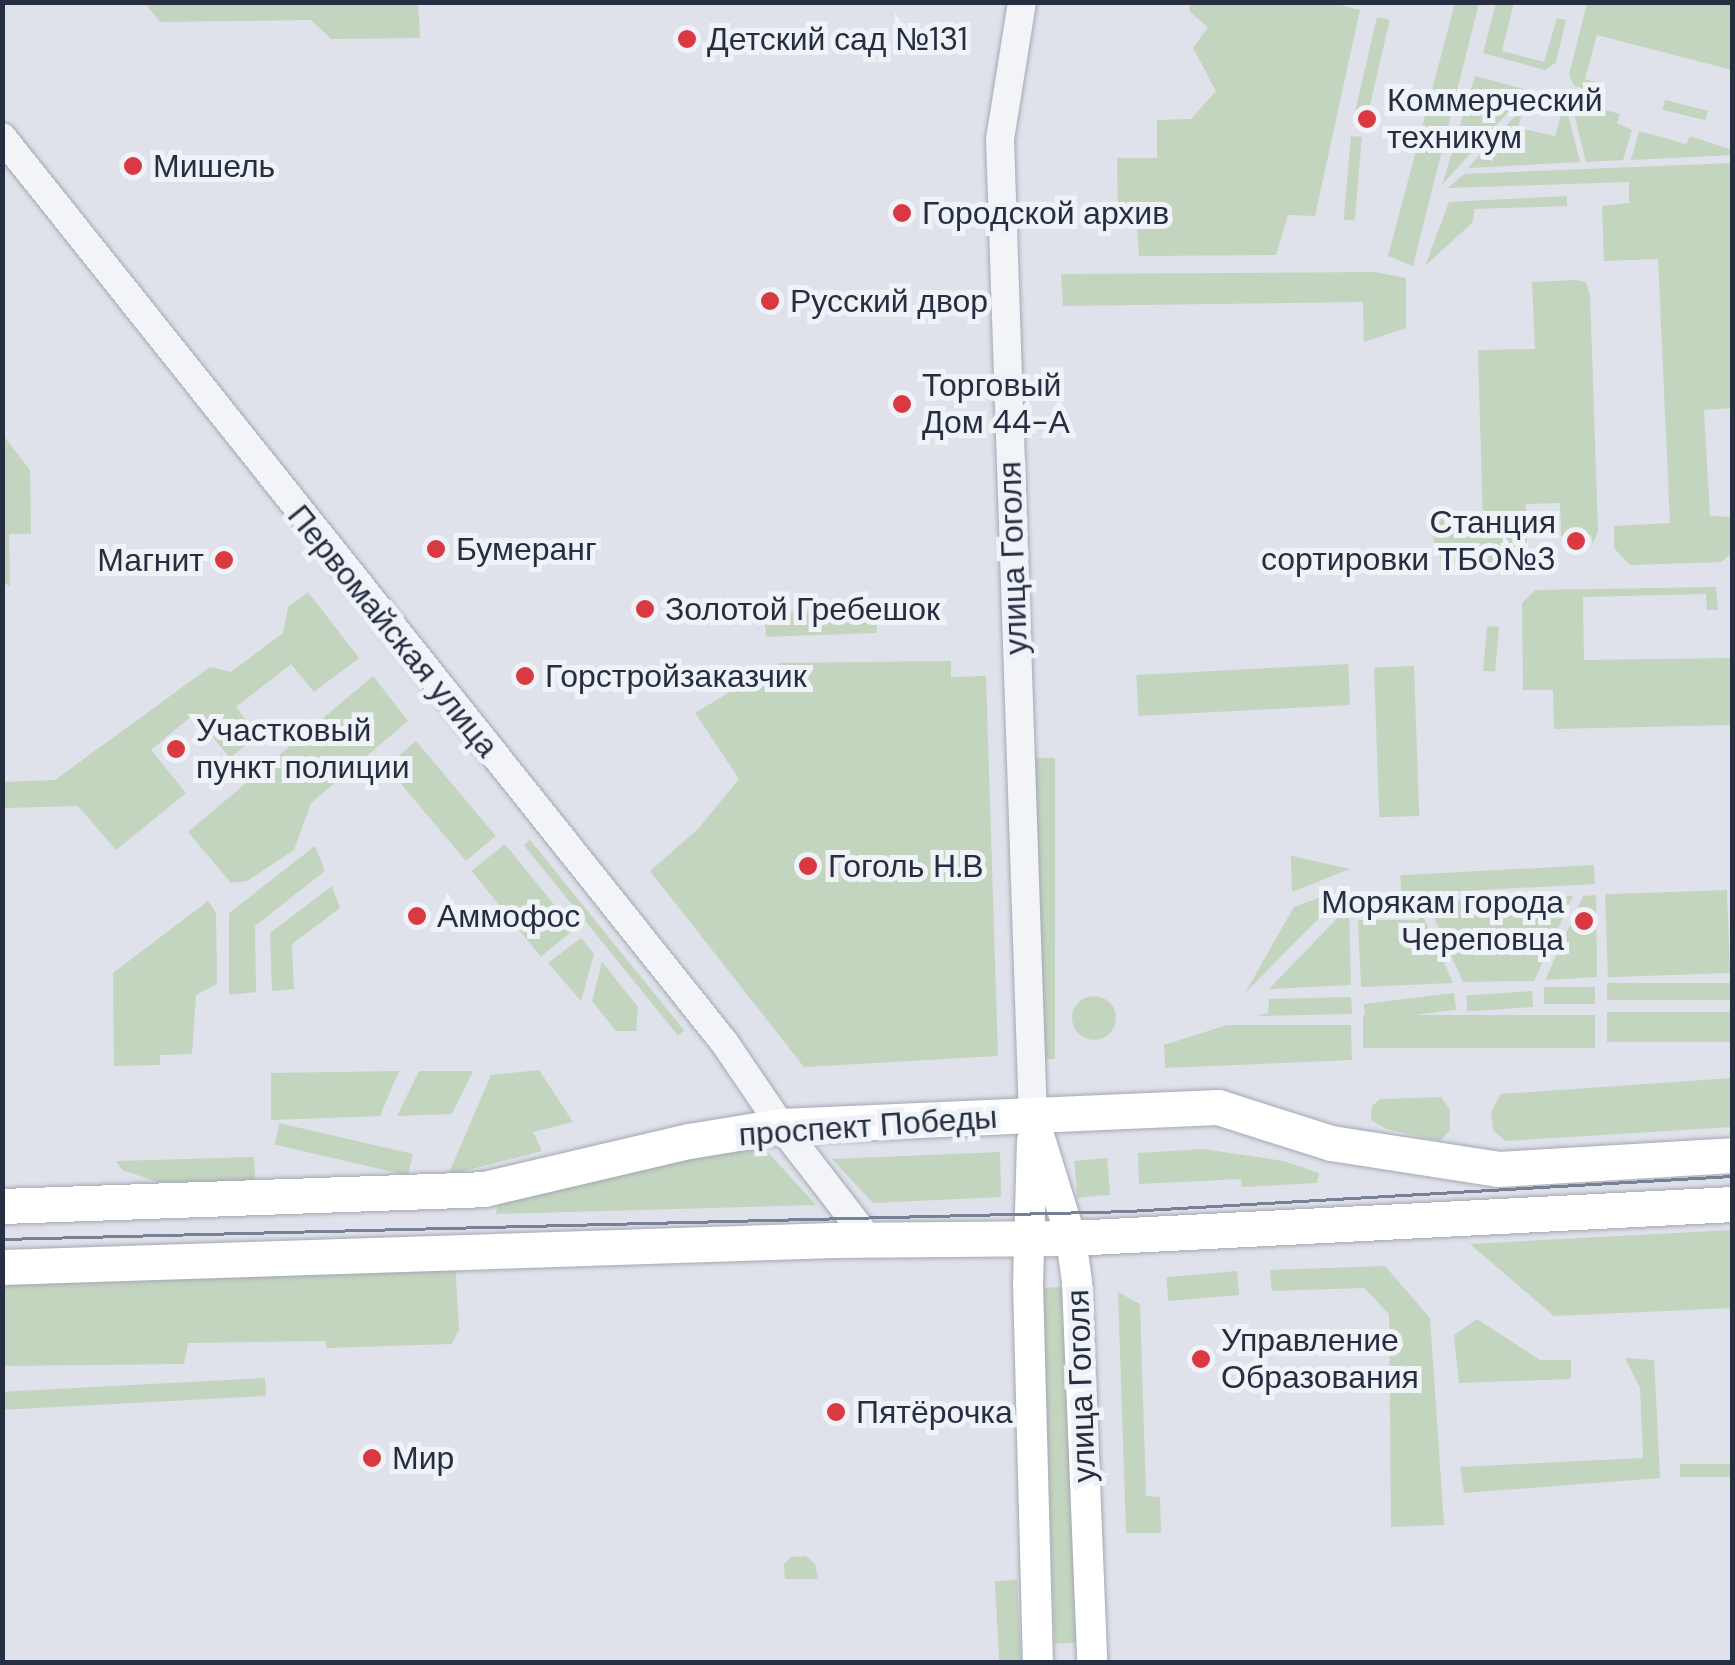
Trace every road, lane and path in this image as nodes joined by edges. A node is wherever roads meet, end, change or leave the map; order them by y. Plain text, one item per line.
1 (1022, 2) edge
2 (2, 138) edge
3 (1033, 1116) junction
4 (781, 1126) junction
5 (1732, 1155) edge
6 (1732, 1204) edge
7 (2, 1206) edge
8 (1030, 1238) junction
9 (1072, 1238) junction
10 (869, 1240) junction
11 (2, 1266) edge
12 (1092, 1660) edge
13 (1038, 1661) edge

1 - 3 street, улица Гоголя
2 - 4 street, Первомайская улица
3 - 4 main road, проспект Победы
3 - 5 main road, проспект Победы
3 - 8 main road, улица Гоголя
3 - 9 main road, улица Гоголя
4 - 7 main road, проспект Победы
4 - 10 street, Первомайская улица
6 - 9 main road
8 - 9 main road
8 - 10 main road
8 - 13 main road, улица Гоголя
9 - 12 main road, улица Гоголя
10 - 11 main road
12 - 13 main road

